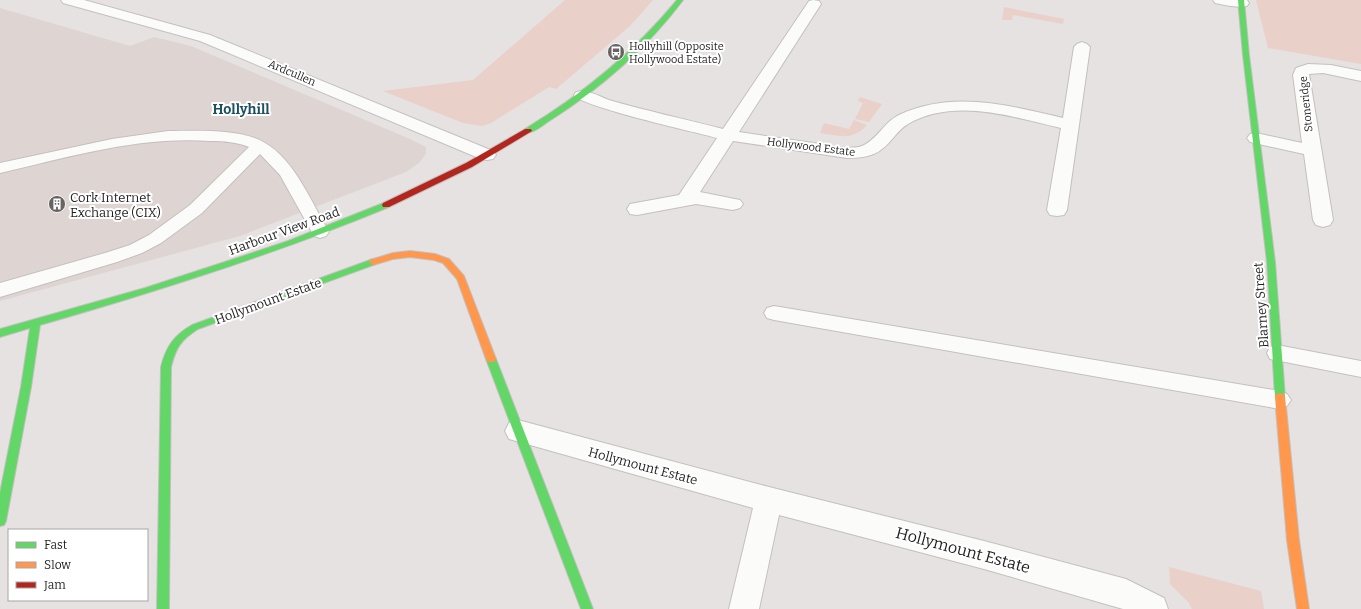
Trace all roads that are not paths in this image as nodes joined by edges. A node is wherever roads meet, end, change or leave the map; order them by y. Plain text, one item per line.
1 (68, 0) edge
2 (680, 0) edge
3 (1220, 0) edge
4 (1242, 2) edge
5 (96, 3) edge
6 (814, 4) dead end
7 (1082, 47) dead end
8 (1361, 76) edge
9 (582, 95) junction
10 (1070, 125) junction
11 (727, 135) junction
12 (1256, 138) junction
13 (260, 146) junction
14 (1312, 150) junction
15 (488, 155) junction
16 (0, 168) edge
17 (685, 200) junction
18 (733, 204) dead end
19 (637, 209) dead end
20 (1056, 210) dead end
21 (1323, 220) dead end
22 (320, 232) junction
23 (0, 290) edge
24 (774, 312) dead end
25 (36, 322) junction
26 (0, 333) edge
27 (1277, 353) junction
28 (1361, 369) edge
29 (1280, 400) junction
30 (518, 431) junction
31 (769, 500) junction
32 (0, 522) edge
33 (163, 609) edge
34 (588, 609) edge
35 (744, 609) edge
36 (1153, 609) edge
37 (1303, 609) edge

1 - 5 street, Ardcullen
2 - 9 street, Harbour View Road
3 - 4 street
4 - 12 street, Blarney Street
5 - 15 street, Ardcullen
6 - 11 street
7 - 10 street
8 - 14 street, Stoneridge
9 - 11 street, Hollywood Estate
9 - 15 street, Harbour View Road
10 - 11 street, Hollywood Estate
10 - 20 street
11 - 17 street
12 - 14 street, Stoneridge
12 - 27 street, Blarney Street
13 - 16 lane
13 - 22 lane
13 - 23 lane
14 - 21 street, Stoneridge
15 - 22 street, Harbour View Road
17 - 18 street
17 - 19 street
22 - 25 street, Harbour View Road
24 - 29 lane
25 - 26 street, Harbour View Road
25 - 32 street
27 - 28 lane
27 - 29 street, Blarney Street
29 - 37 street, Blarney Street
30 - 31 street, Hollymount Estate
30 - 33 street, Hollymount Estate
30 - 34 street, Hollymount Estate
31 - 35 street
31 - 36 street, Hollymount Estate

